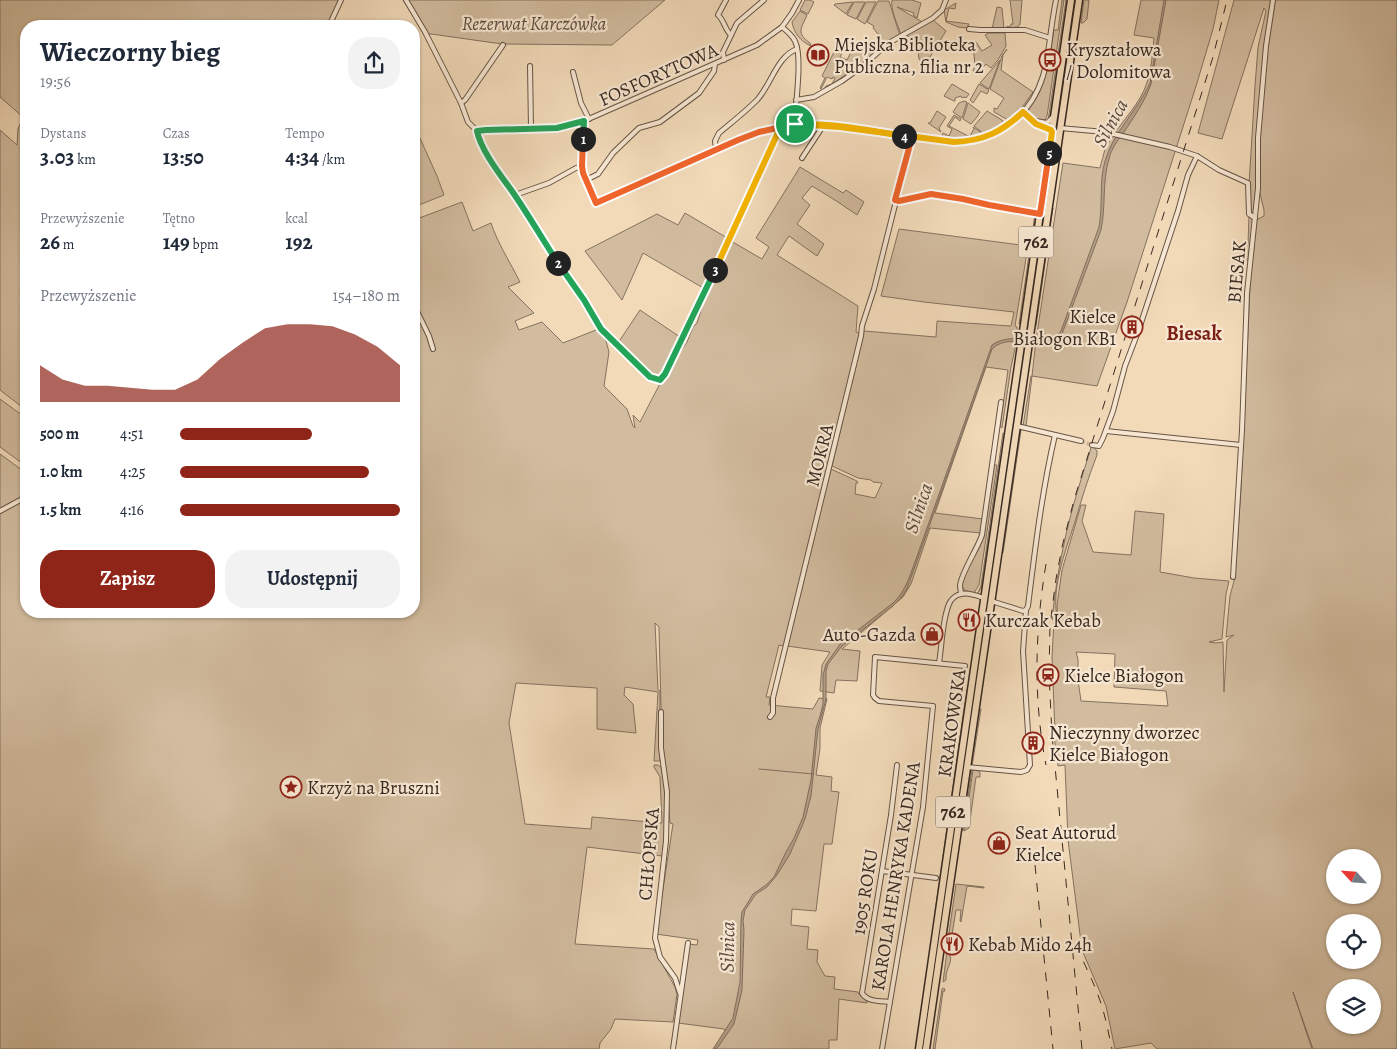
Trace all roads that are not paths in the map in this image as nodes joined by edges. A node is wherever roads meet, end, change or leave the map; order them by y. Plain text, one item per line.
1 (341, 0) edge
2 (406, 0) edge
3 (726, 0) edge
4 (764, 0) edge
5 (799, 0) edge
6 (946, 0) edge
7 (1056, 0) edge
8 (1071, 0) edge
9 (1079, 0) edge
10 (1274, 0) edge
11 (332, 20) edge
12 (418, 20) edge
13 (420, 24) edge
14 (782, 27) junction
15 (969, 29) dead end
16 (731, 35) junction
17 (1050, 38) junction
18 (503, 45) dead end
19 (797, 49) junction
20 (724, 60) junction
21 (715, 64) junction
22 (530, 66) dead end
23 (574, 72) dead end
24 (796, 100) junction
25 (461, 103) junction
26 (1023, 112) junction
27 (1055, 114) junction
28 (589, 119) junction
29 (1031, 120) junction
30 (584, 121) junction
31 (795, 124) junction
32 (781, 126) junction
33 (823, 126) junction
34 (1060, 128) junction
35 (531, 129) junction
36 (477, 131) junction
37 (1052, 132) junction
38 (912, 137) junction
39 (716, 149) junction
40 (1197, 156) junction
41 (802, 158) dead end
42 (582, 166) junction
43 (586, 180) junction
44 (515, 195) junction
45 (895, 200) junction
46 (1040, 214) junction
47 (1255, 218) junction
48 (420, 317) edge
49 (1025, 347) junction
50 (433, 350) dead end
51 (1001, 402) dead end
52 (1017, 426) junction
53 (997, 430) junction
54 (1009, 431) junction
55 (1106, 431) junction
56 (1055, 435) junction
57 (1081, 442) tunnel mouth
58 (1092, 445) dead end
59 (1241, 445) junction
60 (20, 500) edge
61 (0, 511) edge
62 (1233, 577) dead end
63 (961, 594) junction
64 (988, 600) junction
65 (1026, 610) junction
66 (939, 663) junction
67 (965, 666) dead end
68 (661, 712) dead end
69 (770, 717) dead end
70 (897, 765) dead end
71 (967, 767) junction
72 (882, 871) junction
73 (911, 875) junction
74 (936, 878) dead end
75 (688, 944) dead end
76 (680, 993) junction
77 (890, 1002) junction
78 (673, 1049) edge
79 (882, 1049) edge
80 (919, 1049) edge
81 (926, 1049) edge

1 - 11 street
2 - 12 street
3 - 16 street
4 - 16 street
5 - 14 street, FOSFORYTOWA
6 - 24 street
7 - 17 street
8 - 27 main road, KRAKOWSKA / 762
9 - 34 main road, KRAKOWSKA / 762
10 - 47 street, BIESAK
13 - 25 street
14 - 19 street
14 - 20 street, FOSFORYTOWA
15 - 17 street
16 - 20 street
17 - 26 street
18 - 25 street
19 - 24 street
19 - 39 street
20 - 21 street, FOSFORYTOWA
21 - 28 street, FOSFORYTOWA
21 - 43 street
22 - 35 street
23 - 28 street
24 - 31 street
25 - 36 street
26 - 29 street
26 - 38 street
27 - 29 street
27 - 37 main road, KRAKOWSKA / 762
28 - 30 street, FOSFORYTOWA
29 - 37 street
30 - 35 street, FOSFORYTOWA
30 - 42 street
31 - 32 street
31 - 33 street
32 - 39 street
32 - 44 street
33 - 38 street
33 - 41 street
34 - 40 street
34 - 49 main road, KRAKOWSKA / 762
35 - 36 street, FOSFORYTOWA
36 - 44 street
37 - 46 main road, KRAKOWSKA / 762
38 - 45 street, MOKRA
39 - 43 street
40 - 47 street
40 - 55 street
42 - 43 street
42 - 44 street
45 - 46 street
45 - 69 street, MOKRA
46 - 49 main road, KRAKOWSKA / 762
47 - 59 street, BIESAK
48 - 50 street
49 - 52 main road, KRAKOWSKA / 762
49 - 54 main road, KRAKOWSKA / 762
51 - 53 street
52 - 56 street
52 - 64 main road, KRAKOWSKA / 762
53 - 54 street
53 - 63 street
54 - 64 main road, KRAKOWSKA / 762
55 - 58 street
55 - 59 street
56 - 57 street
56 - 65 street, KRAKOWSKA
59 - 62 street, BIESAK
60 - 61 street
63 - 64 street
63 - 66 street
64 - 65 street
64 - 71 main road, KRAKOWSKA / 762
64 - 80 main road, KRAKOWSKA / 762
65 - 71 street, KRAKOWSKA
66 - 67 street
66 - 73 street, KAROLA HENRYKA KADENA
68 - 76 street, CHŁOPSKA
70 - 72 street, 1905 ROKU
71 - 81 main road, KRAKOWSKA / 762
72 - 73 street
72 - 77 street, 1905 ROKU
73 - 74 street
73 - 77 street, KAROLA HENRYKA KADENA
75 - 76 street
76 - 78 street
77 - 79 street, KAROLA HENRYKA KADENA

